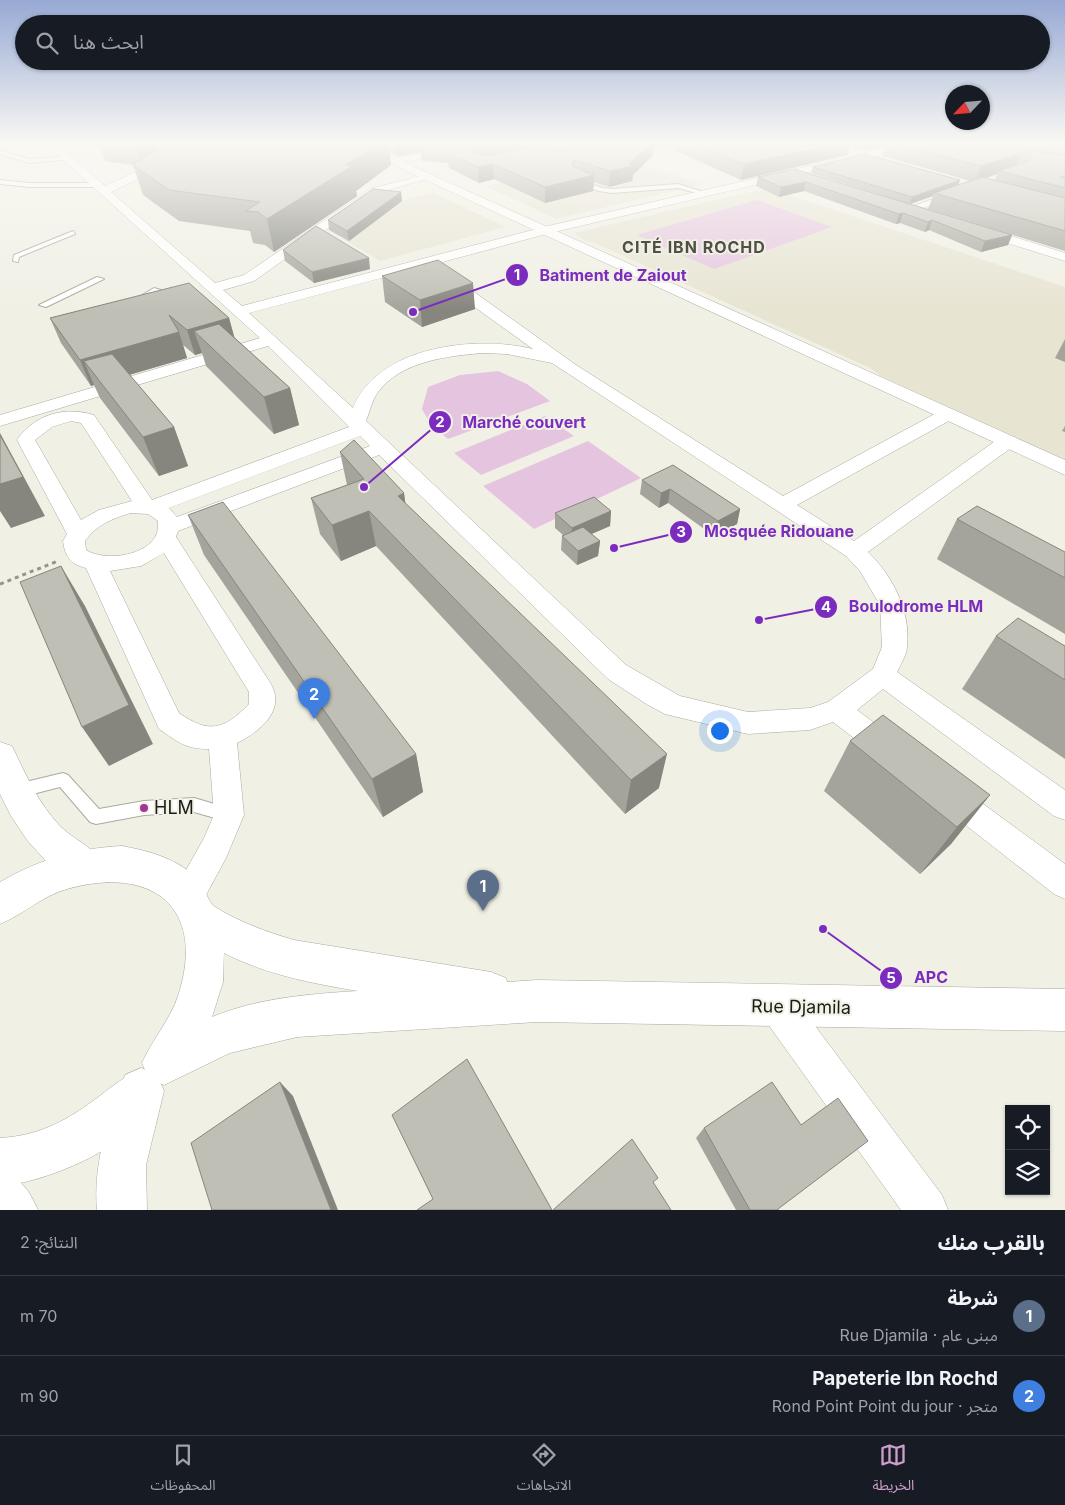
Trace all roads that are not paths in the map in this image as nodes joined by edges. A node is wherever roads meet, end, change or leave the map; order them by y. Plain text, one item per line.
1 (113, 198) edge
2 (364, 198) edge
3 (477, 198) edge
4 (681, 198) edge
5 (931, 198) edge
6 (930, 215) edge
7 (966, 226) edge
8 (318, 230) junction
9 (548, 230) junction
10 (73, 233) dead end
11 (334, 239) edge
12 (1065, 257) edge
13 (16, 260) dead end
14 (425, 262) junction
15 (373, 263) dead end
16 (388, 272) junction
17 (100, 279) dead end
18 (213, 288) junction
19 (157, 290) edge
20 (131, 303) edge
21 (43, 305) dead end
22 (240, 311) junction
23 (271, 340) junction
24 (570, 368) junction
25 (948, 414) junction
26 (0, 421) edge
27 (359, 427) junction
28 (1008, 441) junction
29 (381, 448) junction
30 (1065, 468) edge
31 (784, 504) junction
32 (147, 507) junction
33 (168, 533) junction
34 (83, 551) junction
35 (854, 551) junction
36 (883, 675) junction
37 (837, 710) junction
38 (222, 737) junction
39 (0, 756) edge
40 (908, 764) edge
41 (932, 782) edge
42 (15, 792) junction
43 (1065, 808) edge
44 (229, 815) junction
45 (84, 866) junction
46 (1065, 883) edge
47 (0, 905) edge
48 (194, 907) junction
49 (537, 1001) junction
50 (778, 1007) junction
51 (1065, 1010) edge
52 (153, 1077) junction
53 (0, 1162) edge
54 (0, 1195) edge
55 (14, 1210) edge
56 (122, 1210) edge
57 (927, 1210) edge

1 - 18 street
2 - 8 street
3 - 9 main road
4 - 9 street
5 - 6 street
7 - 12 street
8 - 11 street
8 - 18 street
9 - 14 street
9 - 25 main road
10 - 13 lane
14 - 16 street
14 - 24 street
15 - 16 street
16 - 22 street
17 - 21 lane
18 - 22 street
19 - 20 lane
22 - 23 street
23 - 26 street
23 - 27 street
24 - 27 street
24 - 31 street
25 - 28 main road
25 - 31 street
27 - 29 street
27 - 32 street
28 - 30 main road
28 - 35 street
29 - 33 street
29 - 37 street
31 - 35 street
32 - 33 street
32 - 34 street
32 - 34 street
33 - 34 street
33 - 38 street
34 - 38 street
35 - 36 street
36 - 37 street
36 - 43 street
37 - 40 street
38 - 44 street
39 - 42 main road
41 - 46 street
42 - 44 lane
42 - 45 main road
44 - 48 street
45 - 47 main road
45 - 48 main road
48 - 49 main road
48 - 52 main road
49 - 50 main road, Rue Djamila
49 - 52 main road
50 - 51 main road, Rue Djamila
50 - 57 street
52 - 53 main road
52 - 56 main road
54 - 55 main road

